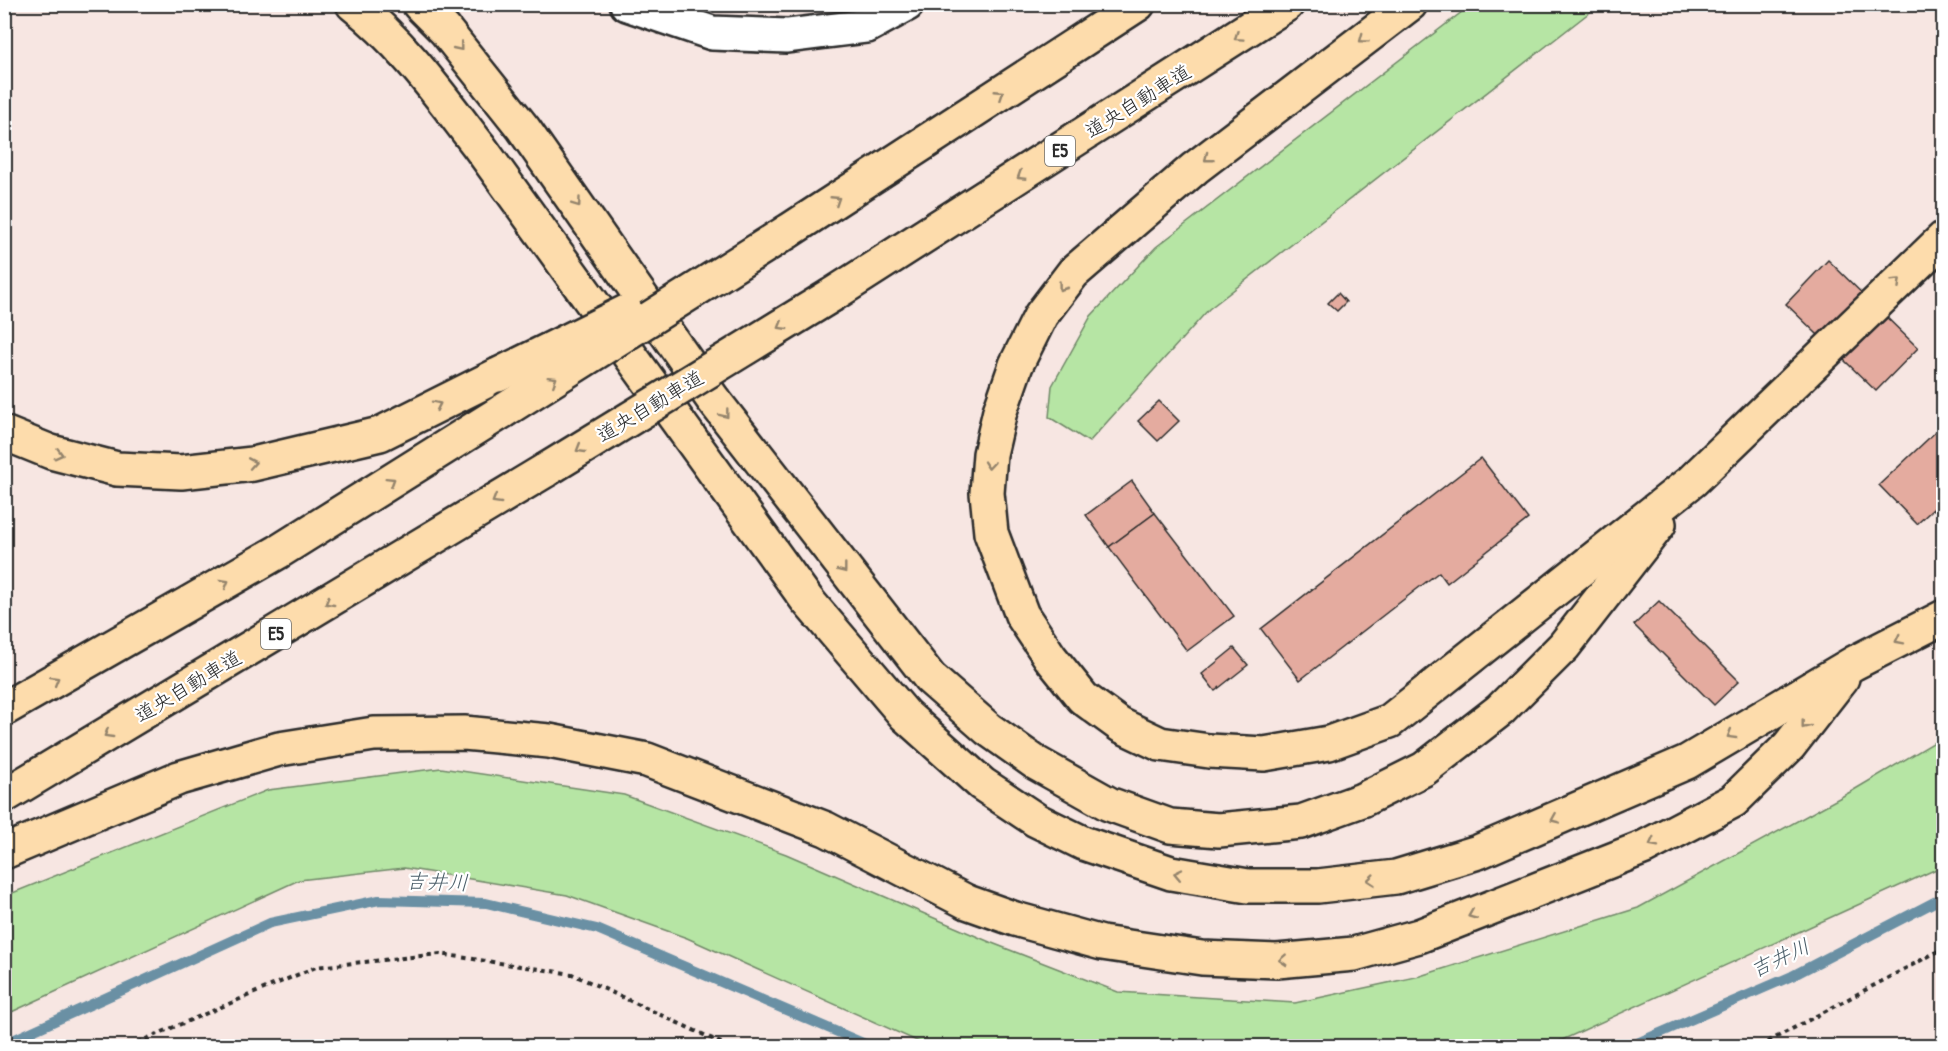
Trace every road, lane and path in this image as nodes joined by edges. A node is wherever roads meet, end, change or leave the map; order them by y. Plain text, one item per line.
1 (353, 4) edge
2 (419, 4) edge
3 (627, 4) edge
4 (907, 4) edge
5 (1138, 4) edge
6 (1287, 4) edge
7 (1410, 4) edge
8 (787, 232) junction
9 (1944, 238) edge
10 (4, 433) edge
11 (1692, 482) junction
12 (1944, 616) edge
13 (1854, 663) junction
14 (4, 709) edge
15 (4, 796) edge
16 (4, 852) edge
17 (1944, 948) edge
18 (129, 1047) edge
19 (729, 1047) edge
20 (1760, 1047) edge

13 -> 1 highway
2 -> 11 highway
3 - 4 street
8 -> 5 highway
6 -> 15 highway, 道央自動車道 / E5, bridge
7 -> 11 highway
10 -> 8 highway, bridge
14 -> 8 highway, bridge
11 -> 9 highway
12 -> 13 highway
13 -> 16 highway
17 - 20 path
18 - 19 path

